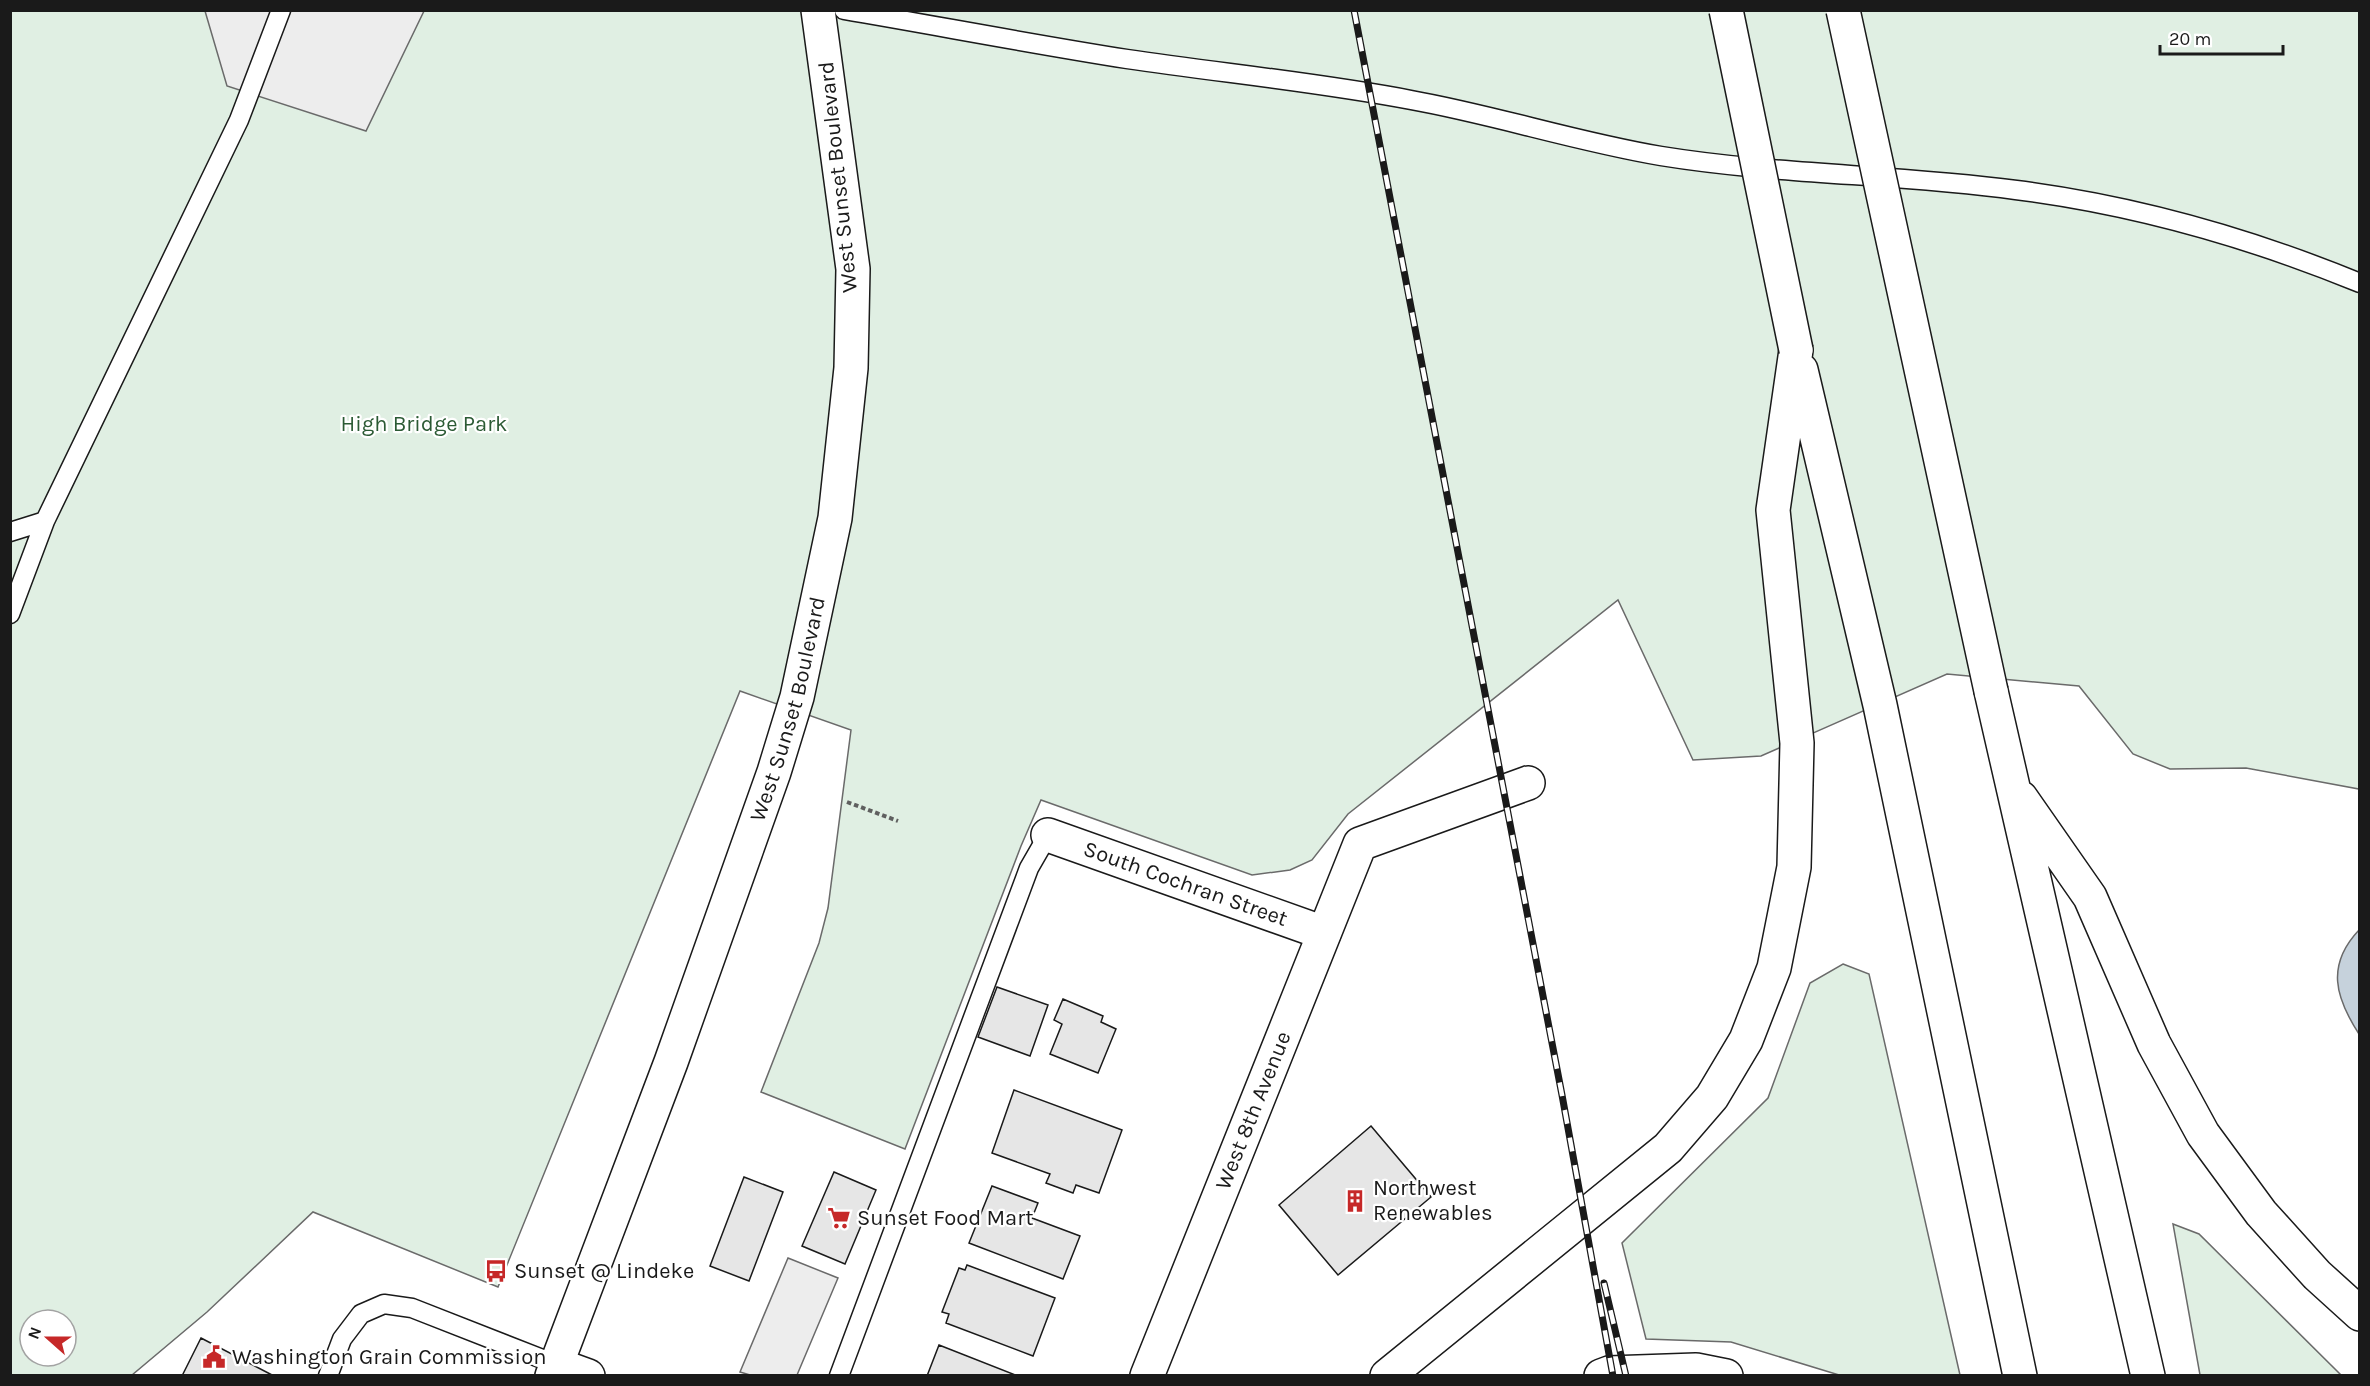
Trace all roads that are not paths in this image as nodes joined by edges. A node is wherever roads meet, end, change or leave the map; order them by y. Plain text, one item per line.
1 (281, 10) edge
2 (818, 10) edge
3 (844, 10) edge
4 (1726, 10) edge
5 (1843, 10) edge
6 (2360, 283) edge
7 (1796, 350) junction
8 (45, 521) junction
9 (10, 532) edge
10 (10, 614) edge
11 (1528, 783) dead end
12 (2011, 784) junction
13 (1048, 835) joint
14 (1324, 933) junction
15 (2360, 1314) edge
16 (553, 1370) edge
17 (328, 1376) edge
18 (588, 1376) edge
19 (839, 1376) edge
20 (1147, 1376) edge
21 (1387, 1376) edge
22 (1601, 1376) edge
23 (1726, 1376) edge
24 (2020, 1376) edge
25 (2148, 1376) edge

1 - 8 lane
2 - 16 main road, West Sunset Boulevard
3 - 6 lane
4 - 7 main road, bridge
5 - 12 main road, bridge
7 - 21 main road
7 - 24 main road
8 - 9 lane
8 - 10 lane
11 - 14 main road, West 8th Avenue
12 - 15 main road
12 - 25 main road
13 - 14 main road, South Cochran Street
13 - 19 lane
14 - 20 main road, West 8th Avenue
16 - 17 lane
16 - 18 main road
22 - 23 main road

